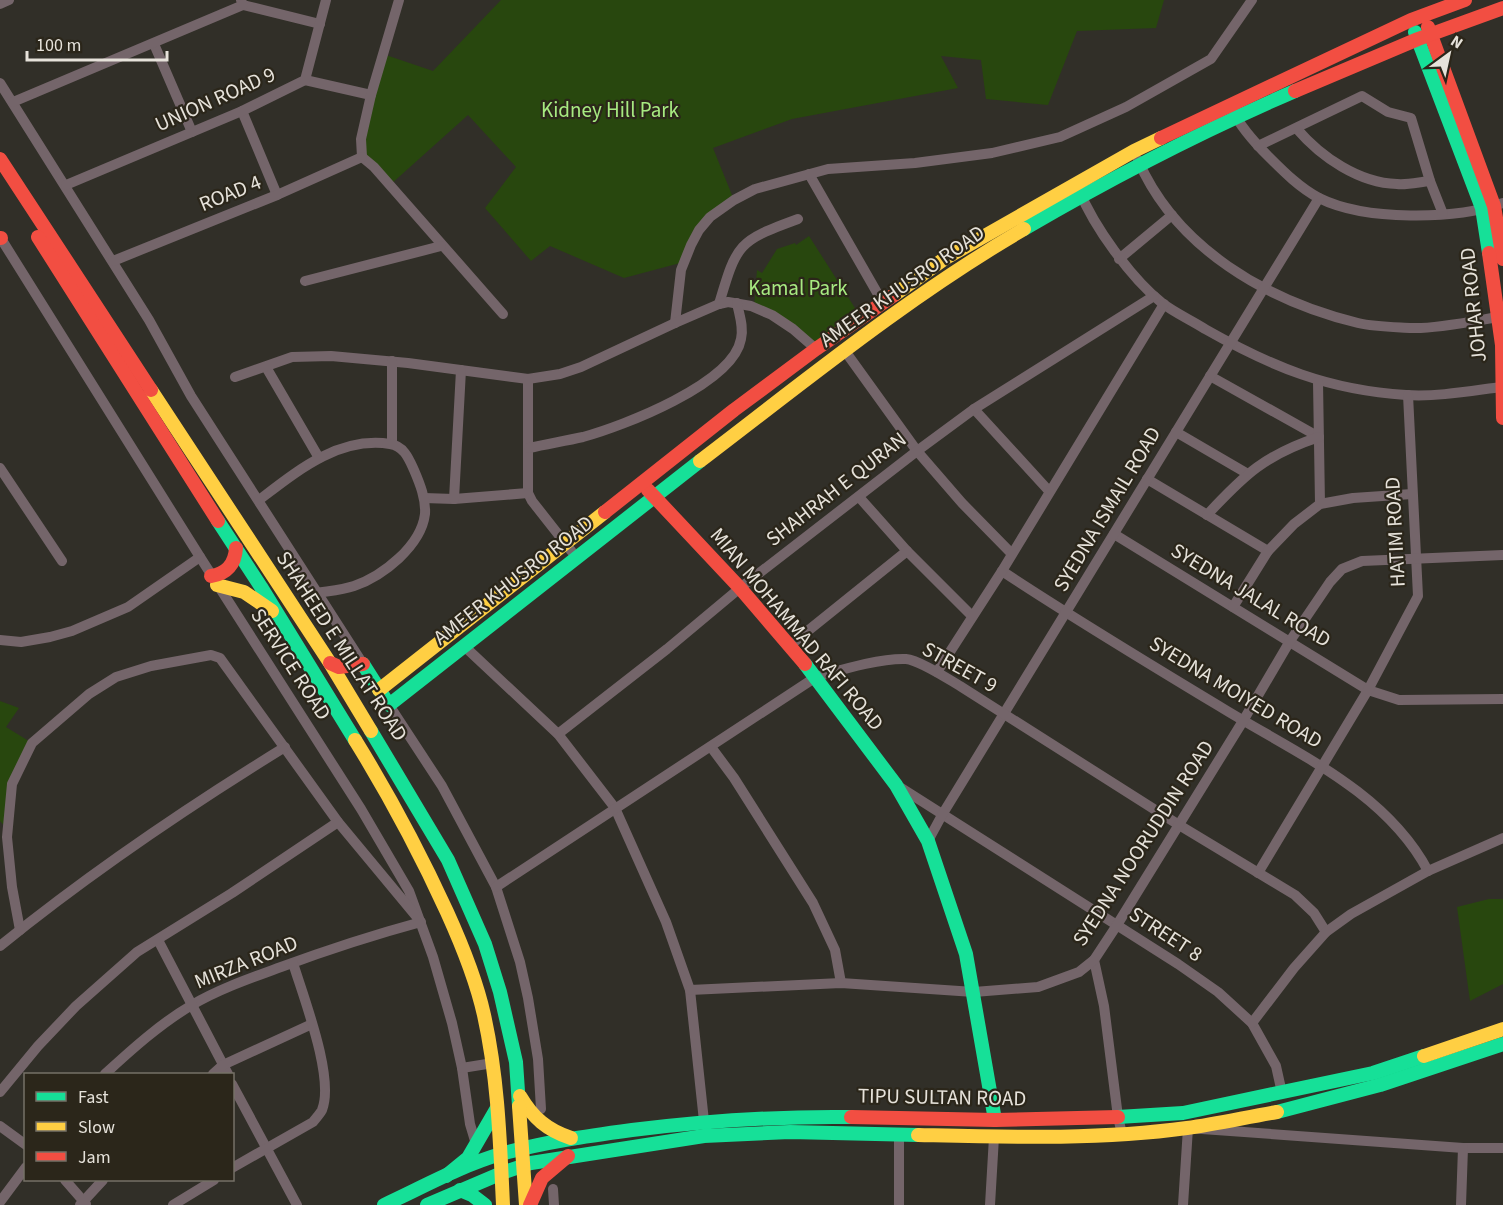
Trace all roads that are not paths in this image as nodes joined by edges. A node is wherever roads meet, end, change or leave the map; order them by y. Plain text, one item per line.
1 (9, 0) edge
2 (326, 0) edge
3 (399, 0) edge
4 (1252, 0) edge
5 (1465, 0) edge
6 (242, 2) edge
7 (0, 4) edge
8 (1503, 8) edge
9 (1418, 18) junction
10 (320, 24) junction
11 (1424, 37) junction
12 (153, 44) junction
13 (305, 80) junction
14 (0, 83) edge
15 (371, 95) junction
16 (13, 102) junction
17 (242, 111) junction
18 (1233, 111) junction
19 (1297, 129) junction
20 (192, 132) junction
21 (1258, 146) junction
22 (1134, 151) junction
23 (362, 157) junction
24 (0, 159) edge
25 (1140, 165) junction
26 (809, 174) junction
27 (0, 177) edge
28 (1430, 182) junction
29 (66, 185) junction
30 (1078, 190) junction
31 (277, 195) junction
32 (1319, 198) junction
33 (1493, 206) edge
34 (1443, 214) junction
35 (1172, 215) junction
36 (798, 219) dead end
37 (0, 237) edge
38 (441, 246) junction
39 (1119, 259) junction
40 (1503, 259) edge
41 (112, 261) junction
42 (305, 281) dead end
43 (1266, 288) junction
44 (1154, 296) junction
45 (737, 303) junction
46 (883, 303) junction
47 (719, 304) junction
48 (1164, 304) junction
49 (503, 314) dead end
50 (1498, 317) junction
51 (675, 323) junction
52 (1230, 344) junction
53 (816, 350) junction
54 (845, 351) junction
55 (392, 361) junction
56 (266, 367) junction
57 (461, 370) junction
58 (1210, 376) junction
59 (236, 377) dead end
60 (528, 379) junction
61 (1318, 382) junction
62 (1502, 390) edge
63 (1408, 395) junction
64 (974, 409) junction
65 (1503, 418) edge
66 (1176, 432) junction
67 (1319, 437) junction
68 (392, 444) junction
69 (529, 448) junction
70 (916, 451) junction
71 (319, 458) junction
72 (0, 468) edge
73 (1248, 474) junction
74 (1147, 479) junction
75 (642, 483) junction
76 (1049, 491) junction
77 (528, 493) junction
78 (1412, 494) junction
79 (859, 496) junction
80 (653, 497) junction
81 (424, 498) junction
82 (454, 499) junction
83 (259, 500) junction
84 (1320, 504) junction
85 (1207, 515) junction
86 (1114, 534) junction
87 (565, 544) junction
88 (236, 548) junction
89 (1268, 550) junction
90 (907, 551) junction
91 (1011, 553) junction
92 (1503, 555) edge
93 (200, 557) junction
94 (576, 557) junction
95 (1415, 559) junction
96 (62, 561) dead end
97 (1002, 571) junction
98 (214, 580) junction
99 (740, 588) junction
100 (317, 593) junction
101 (1233, 608) junction
102 (1067, 613) junction
103 (972, 616) junction
104 (281, 620) junction
105 (0, 640) edge
106 (1290, 641) junction
107 (463, 645) junction
108 (789, 646) junction
109 (330, 663) junction
110 (363, 664) junction
111 (937, 672) junction
112 (816, 677) junction
113 (380, 690) junction
114 (1368, 690) junction
115 (349, 693) junction
116 (1503, 699) edge
117 (389, 705) junction
118 (1004, 715) junction
119 (1243, 721) junction
120 (558, 734) junction
121 (285, 747) junction
122 (711, 747) junction
123 (386, 753) junction
124 (1322, 766) junction
125 (896, 785) junction
126 (390, 798) junction
127 (615, 808) junction
128 (942, 815) junction
129 (338, 822) junction
130 (1179, 825) junction
131 (1503, 838) edge
132 (928, 841) junction
133 (1428, 871) junction
134 (1258, 873) junction
135 (496, 887) junction
136 (421, 922) junction
137 (1117, 925) junction
138 (20, 930) junction
139 (1326, 932) junction
140 (158, 940) junction
141 (0, 946) edge
142 (1094, 960) junction
143 (293, 963) junction
144 (841, 983) junction
145 (690, 990) junction
146 (974, 992) junction
147 (191, 1005) junction
148 (496, 1019) junction
149 (1252, 1023) junction
150 (312, 1024) junction
151 (1503, 1029) edge
152 (1503, 1044) edge
153 (538, 1059) junction
154 (493, 1062) junction
155 (516, 1062) junction
156 (462, 1068) junction
157 (225, 1070) edge
158 (106, 1073) edge
159 (234, 1088) edge
160 (0, 1092) edge
161 (1282, 1093) junction
162 (519, 1095) junction
163 (498, 1104) junction
164 (541, 1109) dead end
165 (1183, 1113) junction
166 (901, 1117) junction
167 (1118, 1117) junction
168 (995, 1120) junction
169 (704, 1121) junction
170 (0, 1126) edge
171 (1188, 1128) junction
172 (520, 1134) junction
173 (1122, 1134) junction
174 (899, 1135) junction
175 (994, 1137) junction
176 (571, 1138) junction
177 (500, 1139) junction
178 (24, 1144) edge
179 (476, 1144) junction
180 (266, 1147) junction
181 (1463, 1148) junction
182 (1503, 1148) edge
183 (522, 1149) junction
184 (500, 1154) junction
185 (568, 1156) junction
186 (524, 1166) junction
187 (234, 1167) edge
188 (24, 1170) edge
189 (502, 1173) junction
190 (446, 1176) junction
191 (66, 1181) edge
192 (101, 1181) edge
193 (202, 1183) edge
194 (553, 1189) dead end
195 (468, 1197) edge
196 (0, 1202) edge
197 (525, 1202) edge
198 (83, 1203) edge
199 (505, 1203) edge
200 (173, 1205) edge
201 (297, 1205) edge
202 (384, 1205) edge
203 (427, 1205) edge
204 (485, 1205) edge
205 (554, 1205) edge
206 (898, 1205) edge
207 (990, 1205) edge
208 (1183, 1205) edge
209 (1461, 1205) edge

1 - 7 street
2 - 10 street, UNION ROAD 9
3 - 15 street
4 - 26 street
5 - 9 main road, AMEER KHUSRO ROAD
6 - 10 street
6 - 12 street
8 - 11 main road, AMEER KHUSRO ROAD
9 - 11 main road, JOHAR ROAD
9 - 18 main road, AMEER KHUSRO ROAD
10 - 13 street, UNION ROAD 9
11 - 18 main road, AMEER KHUSRO ROAD
11 - 33 main road, JOHAR ROAD
12 - 16 street
12 - 20 street
13 - 15 street
13 - 17 street, UNION ROAD 9
14 - 16 street
15 - 23 street
16 - 29 street
17 - 20 street, UNION ROAD 9
17 - 31 street
18 - 21 street
18 - 22 main road, AMEER KHUSRO ROAD
18 - 25 main road, AMEER KHUSRO ROAD
19 - 21 street
19 - 28 street
19 - 28 street
20 - 29 street, UNION ROAD 9
21 - 32 street
22 - 25 street
22 - 30 main road, AMEER KHUSRO ROAD
23 - 31 street, ROAD 4
23 - 38 street
24 - 109 main road, SHAHEED E MILLAT ROAD
25 - 30 main road, AMEER KHUSRO ROAD
25 - 35 street
26 - 46 street
26 - 51 street
27 - 88 main road, SHAHEED E MILLAT ROAD
28 - 34 street
29 - 41 street
30 - 39 street
30 - 46 main road, AMEER KHUSRO ROAD
30 - 54 main road, AMEER KHUSRO ROAD
31 - 41 street, ROAD 4
32 - 34 street
32 - 43 street, SYEDNA ISMAIL ROAD
33 - 34 street
33 - 40 main road, JOHAR ROAD
33 - 50 main road, JOHAR ROAD
35 - 39 street
35 - 43 street
36 - 47 street
37 - 93 street, SERVICE ROAD
38 - 42 street
38 - 49 street
39 - 44 street
41 - 83 street
43 - 50 street
43 - 52 street, SYEDNA ISMAIL ROAD
44 - 48 street
44 - 64 street, SHAHRAH E QURAN
45 - 47 street
45 - 53 street
45 - 69 street
46 - 53 main road, AMEER KHUSRO ROAD
47 - 51 street
48 - 52 street
48 - 76 street
50 - 62 main road, JOHAR ROAD
51 - 60 street
52 - 58 street, SYEDNA ISMAIL ROAD
52 - 61 street
53 - 75 main road, AMEER KHUSRO ROAD
54 - 70 street
54 - 80 main road, AMEER KHUSRO ROAD
55 - 56 street
55 - 57 street
55 - 68 street
56 - 59 street
56 - 71 street
57 - 60 street
57 - 82 street
58 - 66 street, SYEDNA ISMAIL ROAD
58 - 67 street
60 - 69 street
61 - 63 street
61 - 67 street
62 - 63 street
62 - 65 main road, JOHAR ROAD
63 - 78 street, HATIM ROAD
64 - 70 street, SHAHRAH E QURAN
64 - 76 street
66 - 73 street
66 - 74 street, SYEDNA ISMAIL ROAD
67 - 73 street
67 - 84 street
68 - 71 street
68 - 81 street
69 - 77 street
70 - 79 street, SHAHRAH E QURAN
70 - 91 street
71 - 83 street
72 - 96 street
73 - 85 street
74 - 85 street
74 - 86 street, SYEDNA ISMAIL ROAD
75 - 80 main road, MIAN MOHAMMAD RAFI ROAD
75 - 87 main road, AMEER KHUSRO ROAD
76 - 91 street
77 - 82 street
77 - 87 street
78 - 84 street
78 - 95 street, HATIM ROAD
79 - 90 street
79 - 99 street, SHAHRAH E QURAN
80 - 94 main road, AMEER KHUSRO ROAD
80 - 99 main road, MIAN MOHAMMAD RAFI ROAD
81 - 82 street
81 - 100 street
83 - 100 street
84 - 89 street
85 - 89 street
86 - 101 street, SYEDNA JALAL ROAD
86 - 102 street, SYEDNA ISMAIL ROAD
87 - 94 street
87 - 113 main road, AMEER KHUSRO ROAD
88 - 98 main road
88 - 104 main road, SHAHEED E MILLAT ROAD
89 - 101 street
90 - 103 street
90 - 108 street
91 - 97 street
92 - 95 street, SYEDNA NOORUDDIN ROAD
93 - 98 street, SERVICE ROAD
93 - 105 street
94 - 107 main road, AMEER KHUSRO ROAD
95 - 106 street, SYEDNA NOORUDDIN ROAD
95 - 114 street, HATIM ROAD
97 - 102 street, SYEDNA MOIYED ROAD
97 - 103 street
98 - 104 main road
98 - 136 street, SERVICE ROAD
99 - 108 main road, MIAN MOHAMMAD RAFI ROAD
99 - 120 street, SHAHRAH E QURAN
100 - 110 street
101 - 106 street, SYEDNA JALAL ROAD
102 - 118 street, SYEDNA ISMAIL ROAD
102 - 119 street, SYEDNA MOIYED ROAD
103 - 111 street
104 - 126 main road, SHAHEED E MILLAT ROAD
106 - 114 street, SYEDNA JALAL ROAD
106 - 119 street, SYEDNA NOORUDDIN ROAD
107 - 117 main road, AMEER KHUSRO ROAD
107 - 120 street
108 - 112 main road, MIAN MOHAMMAD RAFI ROAD
109 - 110 main road
109 - 115 main road, SHAHEED E MILLAT ROAD
110 - 113 main road
110 - 115 main road
111 - 112 street, STREET 9
111 - 118 street, STREET 9
112 - 122 street, STREET 9
112 - 125 main road, MIAN MOHAMMAD RAFI ROAD
113 - 117 main road
114 - 116 street, SYEDNA JALAL ROAD
114 - 124 street, HATIM ROAD
115 - 123 main road, SHAHEED E MILLAT ROAD
117 - 135 street
118 - 128 street, SYEDNA ISMAIL ROAD
118 - 130 street, STREET 9
119 - 124 street, SYEDNA MOIYED ROAD
119 - 130 street, SYEDNA NOORUDDIN ROAD
120 - 127 street
121 - 129 street
121 - 138 street
121 - 138 street
122 - 127 street, STREET 9
122 - 144 street
123 - 148 main road
123 - 155 main road, SHAHEED E MILLAT ROAD
124 - 133 street, SYEDNA MOIYED ROAD
124 - 134 street, HATIM ROAD
125 - 128 street, STREET 8
125 - 132 main road, MIAN MOHAMMAD RAFI ROAD
126 - 148 main road
126 - 154 main road, SHAHEED E MILLAT ROAD
127 - 135 street, STREET 9
127 - 145 street
128 - 132 street, SYEDNA ISMAIL ROAD
128 - 137 street, STREET 8
129 - 136 street
129 - 140 street
130 - 134 street, STREET 9
130 - 137 street, SYEDNA NOORUDDIN ROAD
131 - 133 street
132 - 146 main road, MIAN MOHAMMAD RAFI ROAD
133 - 139 street
134 - 139 street, STREET 9
135 - 153 street
136 - 143 street, MIRZA ROAD
136 - 156 street, SERVICE ROAD
137 - 142 street, SYEDNA NOORUDDIN ROAD
137 - 149 street, STREET 8
138 - 141 street
139 - 149 street
140 - 147 street
140 - 160 street
142 - 146 street, SYEDNA NOORUDDIN ROAD
142 - 167 street
143 - 147 street, MIRZA ROAD
143 - 150 street
144 - 145 street, SYEDNA NOORUDDIN ROAD
144 - 146 street, SYEDNA NOORUDDIN ROAD
145 - 169 street
146 - 168 main road, MIAN MOHAMMAD RAFI ROAD
147 - 157 street
147 - 158 street, MIRZA ROAD
148 - 197 main road
148 - 199 main road
149 - 161 street, STREET 8
150 - 157 street
150 - 180 street
151 - 161 main road, TIPU SULTAN ROAD
152 - 171 main road, TIPU SULTAN ROAD
153 - 155 street
153 - 164 street
154 - 156 street
154 - 163 main road, SHAHEED E MILLAT ROAD
155 - 162 main road, SHAHEED E MILLAT ROAD
156 - 179 street, SERVICE ROAD
159 - 180 street
161 - 165 main road, TIPU SULTAN ROAD
162 - 172 main road, SHAHEED E MILLAT ROAD
162 - 176 main road
163 - 177 main road, SHAHEED E MILLAT ROAD
163 - 179 main road
165 - 167 main road, TIPU SULTAN ROAD
165 - 171 main road
166 - 168 main road, TIPU SULTAN ROAD
166 - 169 main road, TIPU SULTAN ROAD
166 - 174 main road
167 - 168 main road, TIPU SULTAN ROAD
167 - 173 street
169 - 176 main road, TIPU SULTAN ROAD
170 - 178 street
171 - 173 main road, TIPU SULTAN ROAD
171 - 181 street
171 - 208 street
172 - 177 main road
172 - 183 main road, SHAHEED E MILLAT ROAD
173 - 175 main road, TIPU SULTAN ROAD
174 - 175 main road, TIPU SULTAN ROAD
174 - 185 main road, TIPU SULTAN ROAD
174 - 206 street
175 - 207 street
176 - 183 main road, TIPU SULTAN ROAD
177 - 184 main road, SHAHEED E MILLAT ROAD
179 - 190 main road
180 - 187 street
180 - 201 street
181 - 182 street
181 - 209 street
183 - 184 main road, TIPU SULTAN ROAD
183 - 186 main road, SHAHEED E MILLAT ROAD
184 - 189 main road, SHAHEED E MILLAT ROAD
184 - 190 main road, TIPU SULTAN ROAD
185 - 186 main road, TIPU SULTAN ROAD
185 - 197 main road
186 - 189 main road, TIPU SULTAN ROAD
186 - 197 main road, SHAHEED E MILLAT ROAD
188 - 196 street
189 - 195 main road, TIPU SULTAN ROAD
189 - 199 main road, SHAHEED E MILLAT ROAD
190 - 202 main road, TIPU SULTAN ROAD
191 - 198 street
192 - 198 street
193 - 200 street
194 - 205 street
195 - 203 main road, TIPU SULTAN ROAD
195 - 204 main road
197 - 199 main road

